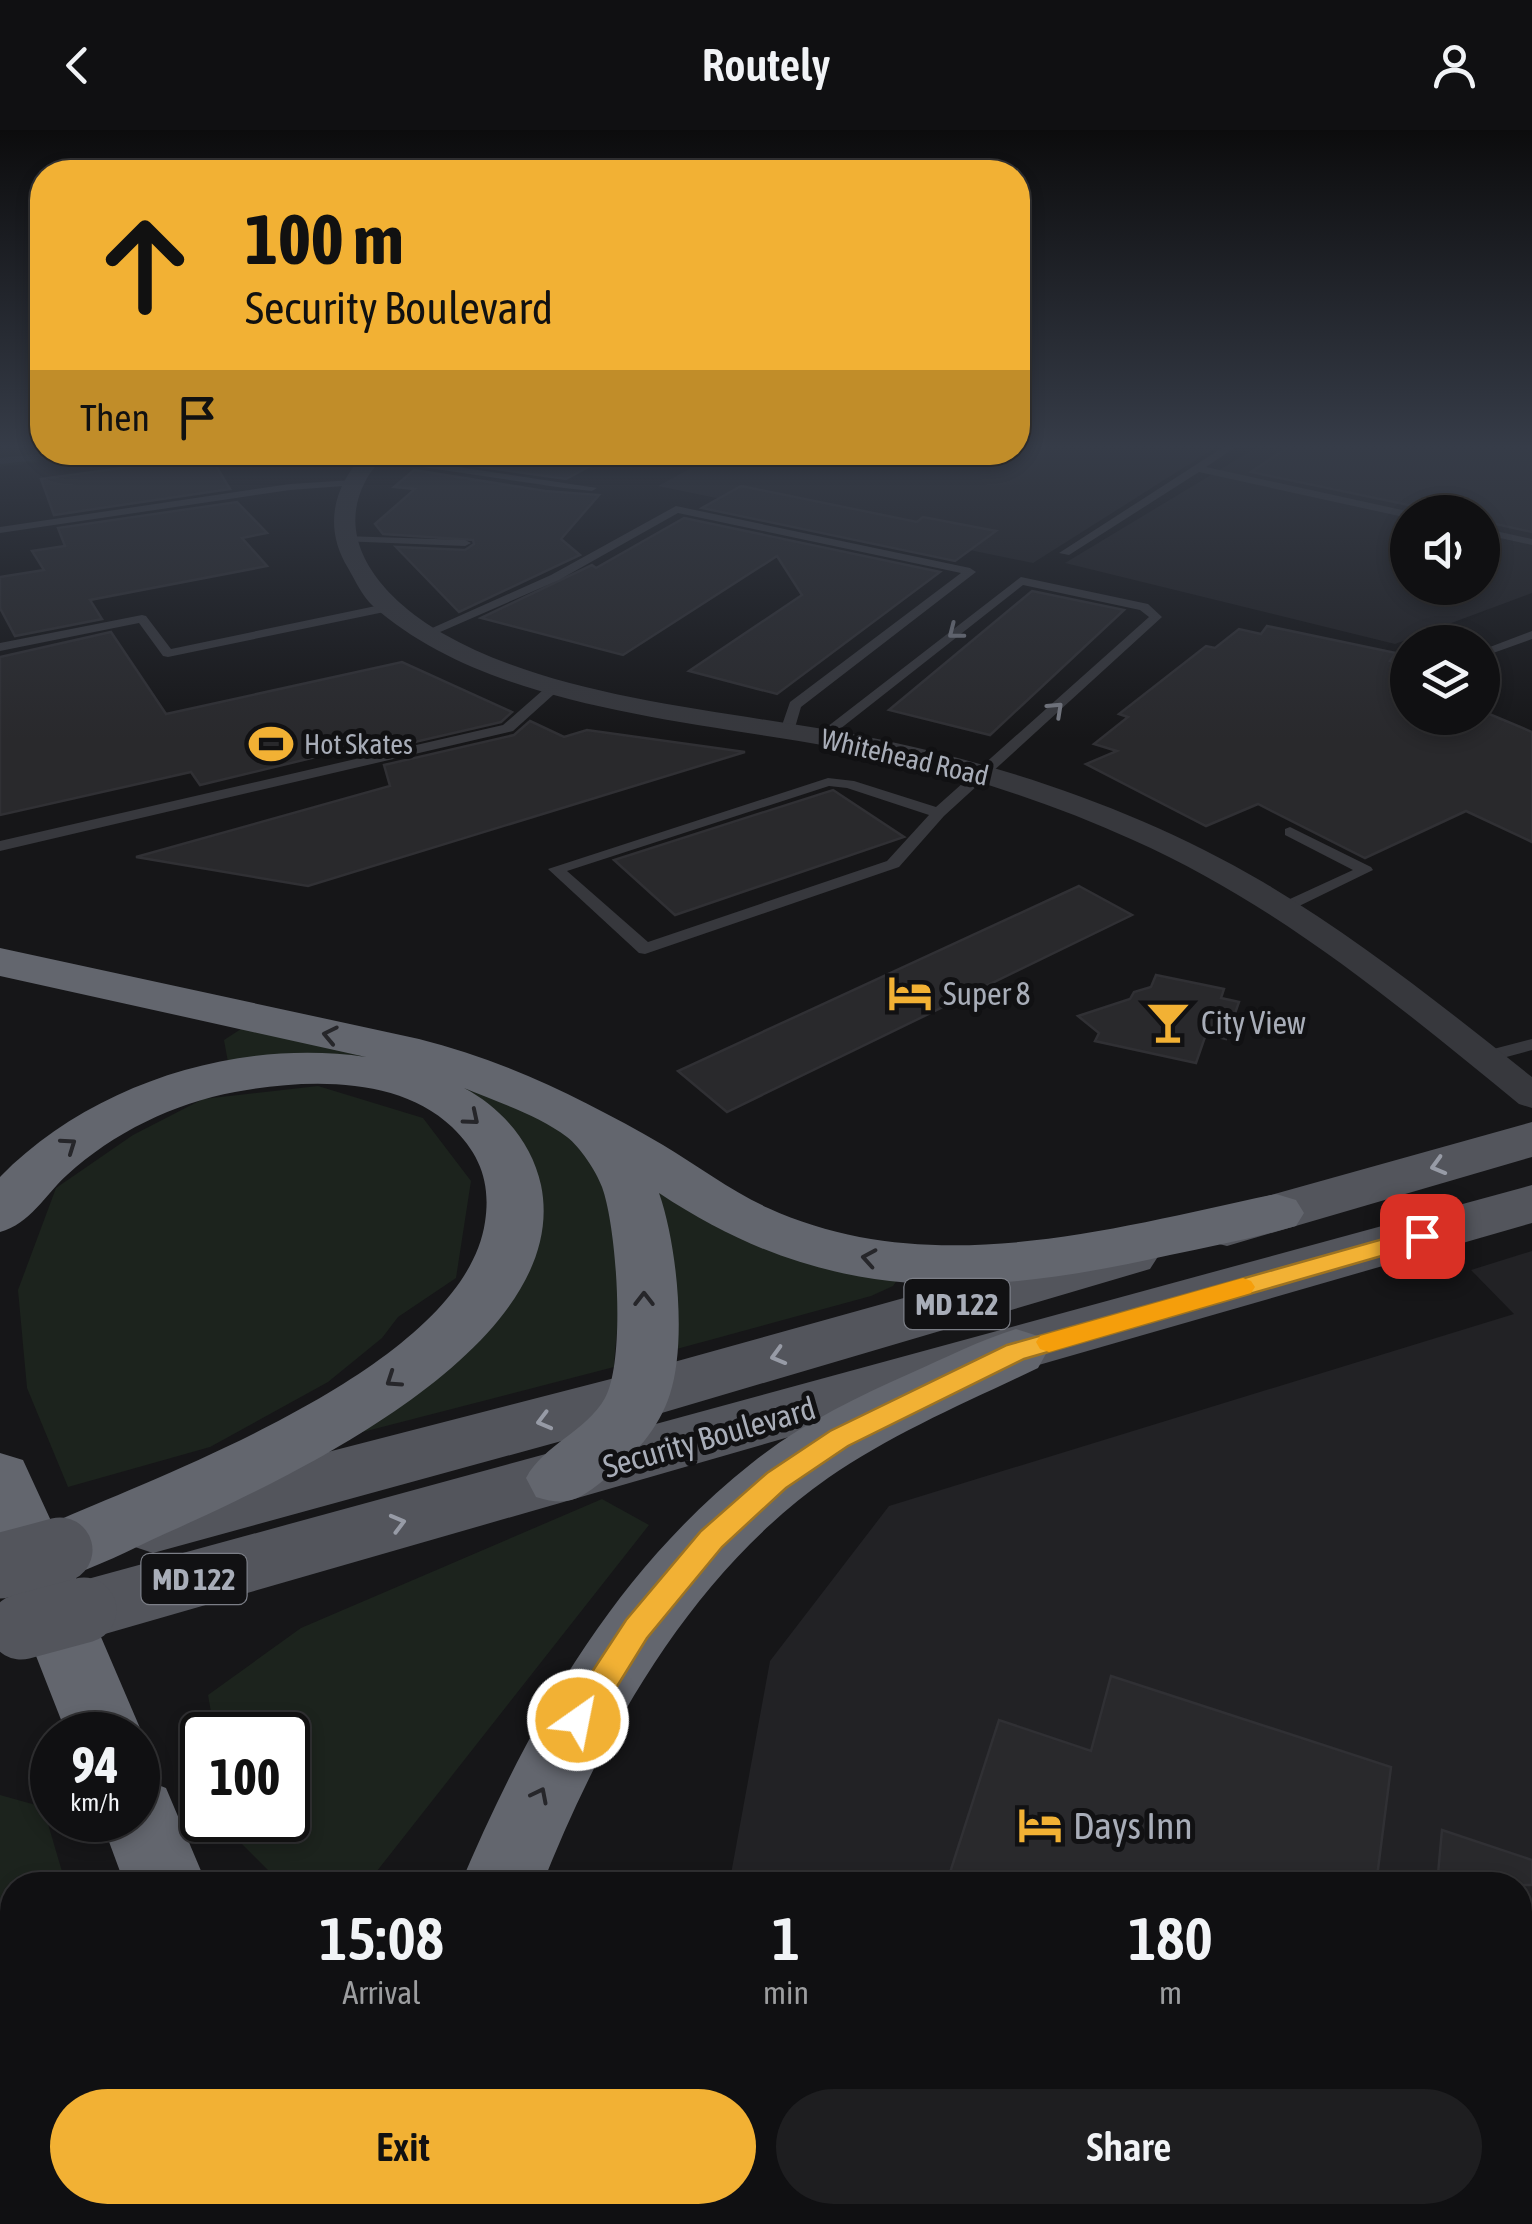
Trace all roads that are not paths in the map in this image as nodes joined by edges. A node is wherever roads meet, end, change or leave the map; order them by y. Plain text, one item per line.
1 (346, 544) edge
2 (617, 544) edge
3 (838, 544) edge
4 (1079, 544) edge
5 (1065, 553) dead end
6 (390, 607) junction
7 (427, 633) junction
8 (1532, 635) edge
9 (0, 647) edge
10 (1500, 648) edge
11 (556, 686) junction
12 (787, 731) junction
13 (821, 737) junction
14 (984, 775) junction
15 (940, 814) junction
16 (1290, 832) dead end
17 (0, 846) edge
18 (1285, 907) junction
19 (0, 962) edge
20 (1532, 1044) edge
21 (1484, 1056) junction
22 (1532, 1096) edge
23 (585, 1125) junction
24 (1532, 1139) edge
25 (1532, 1204) edge
26 (1276, 1213) junction
27 (0, 1214) edge
28 (1016, 1352) junction
29 (638, 1396) junction
30 (560, 1478) junction
31 (0, 1480) edge
32 (33, 1597) edge
33 (96, 1712) edge
34 (149, 1842) edge
35 (161, 1872) edge
36 (507, 1872) edge

1 - 6 street, Whitehead Road
2 - 7 lane
3 - 12 lane
4 - 5 lane
6 - 7 street, Whitehead Road
6 - 9 lane
7 - 11 street, Whitehead Road
8 - 10 lane
11 - 12 street, Whitehead Road
11 - 17 lane
12 - 13 street, Whitehead Road
13 - 14 street, Whitehead Road
14 -> 13 lane
14 - 15 lane
14 - 18 street, Whitehead Road
15 - 15 lane
16 - 18 lane
18 - 21 street, Whitehead Road
23 -> 19 highway
20 - 21 lane
21 - 22 street, Whitehead Road
26 -> 23 highway
29 -> 23 highway
24 -> 26 main road, Security Boulevard / MD 122
25 - 28 main road, Security Boulevard / MD 122
26 -> 29 main road, Security Boulevard / MD 122
27 -> 32 highway
28 - 30 main road, Security Boulevard / MD 122
36 -> 28 highway
29 - 30 highway
29 -> 32 main road, Security Boulevard / MD 122
32 -> 30 main road, Security Boulevard / MD 122
31 - 33 highway
34 - 35 highway

